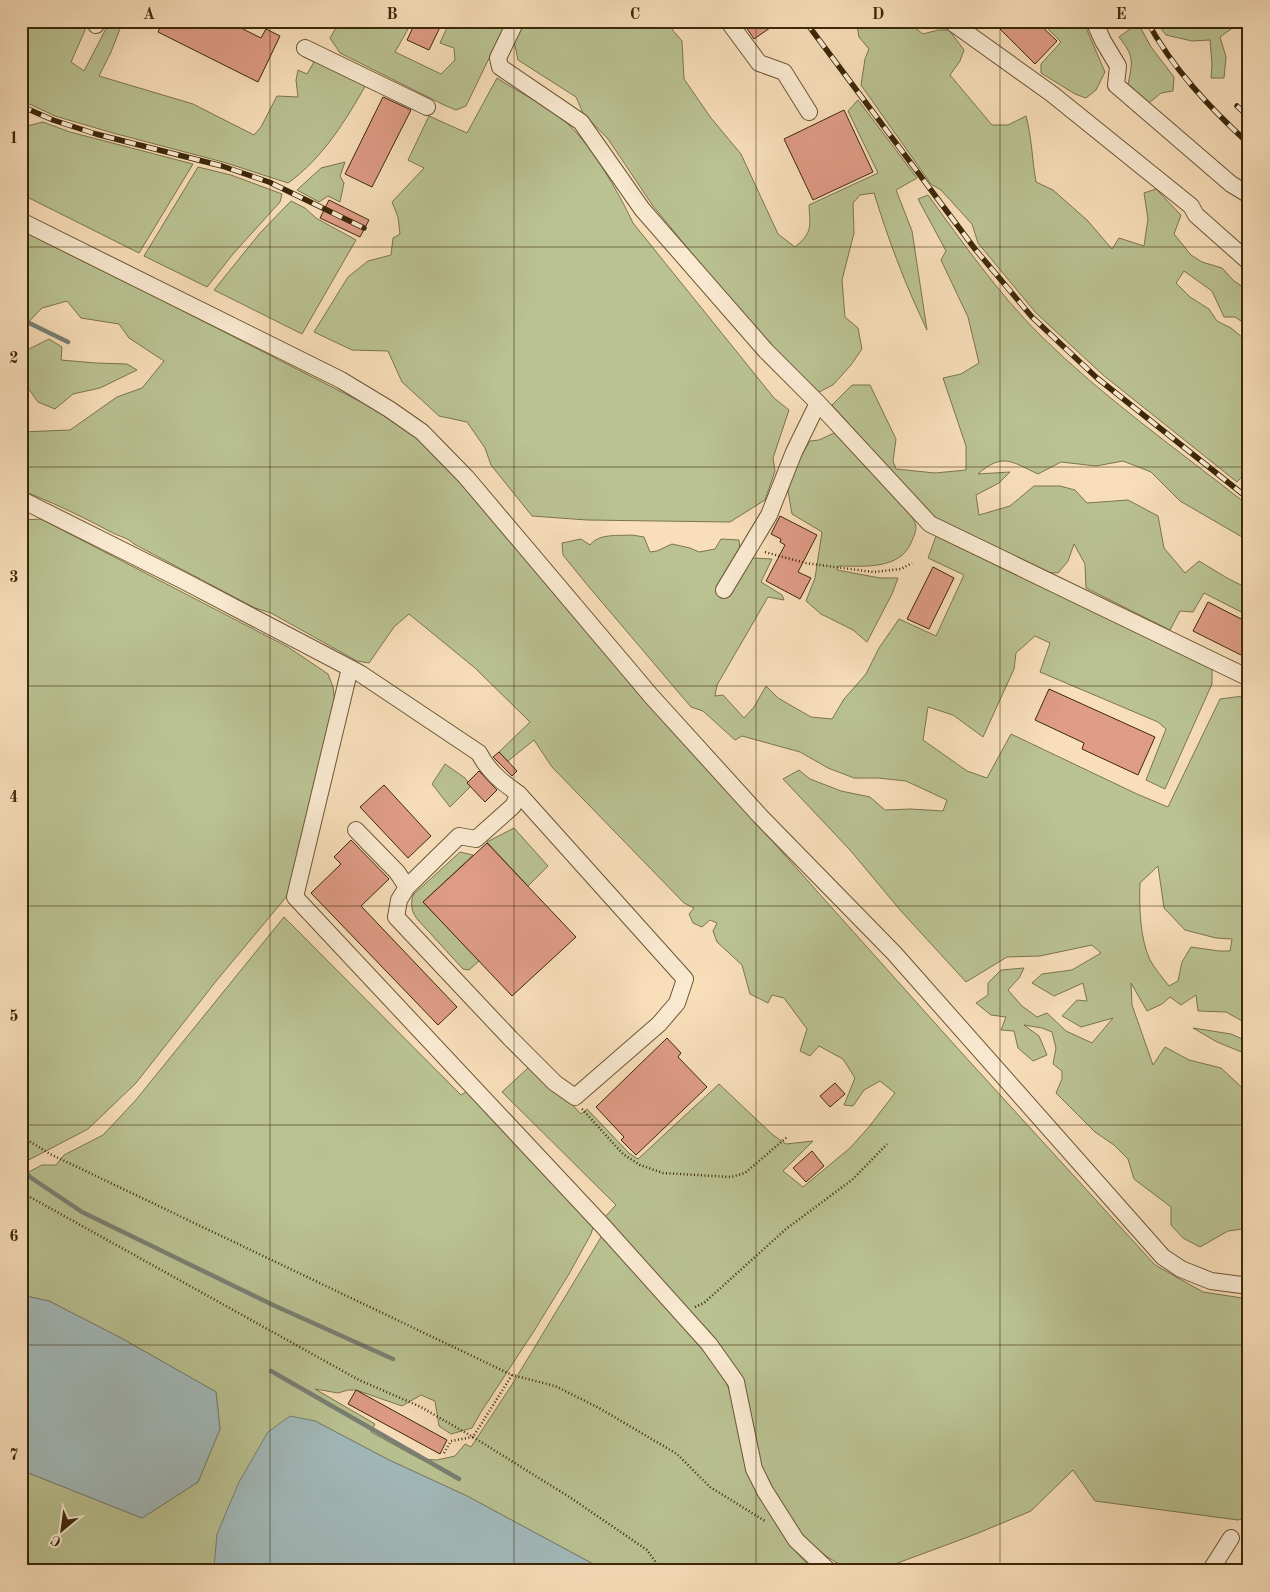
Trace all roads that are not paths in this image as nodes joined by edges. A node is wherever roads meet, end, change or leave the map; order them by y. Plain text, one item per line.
1 (516, 21) edge
2 (728, 21) edge
3 (950, 21) edge
4 (1094, 21) edge
5 (305, 48) dead end
6 (427, 107) dead end
7 (809, 112) dead end
8 (1249, 195) edge
9 (21, 221) edge
10 (1249, 262) edge
11 (818, 403) junction
12 (21, 502) edge
13 (724, 590) dead end
14 (350, 668) junction
15 (1249, 678) edge
16 (519, 794) junction
17 (356, 830) dead end
18 (407, 887) junction
19 (1249, 1286) edge
20 (1231, 1538) dead end
21 (829, 1571) edge
22 (1210, 1571) edge

1 - 11 lane
2 - 7 lane
3 - 10 lane
4 - 8 lane
5 - 6 lane
9 - 19 lane
11 - 13 lane
11 - 15 lane
12 - 14 lane
14 - 16 lane
14 - 21 lane
16 - 18 lane
16 - 18 lane
17 - 18 lane
20 - 22 lane

